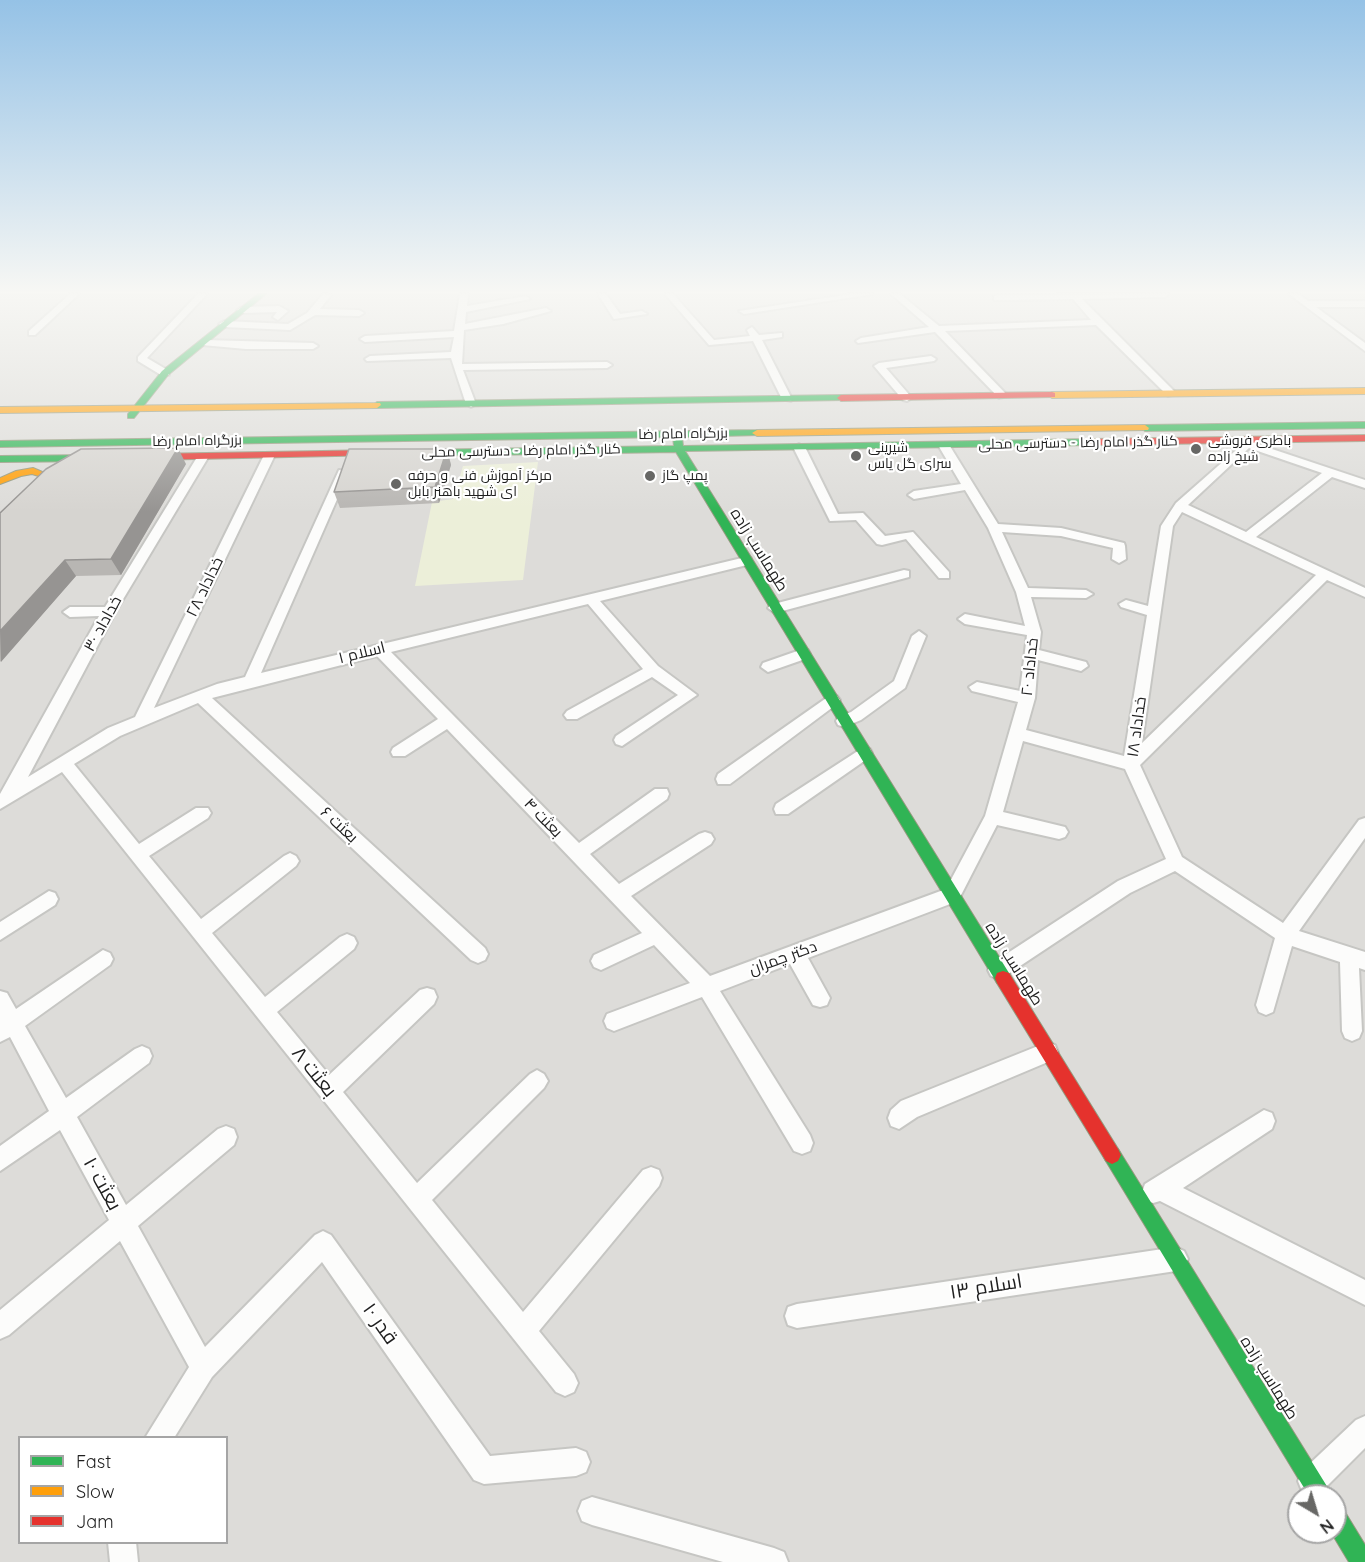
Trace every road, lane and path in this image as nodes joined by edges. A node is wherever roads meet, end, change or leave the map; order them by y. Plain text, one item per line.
1 (155, 367) edge
2 (173, 367) edge
3 (457, 367) joint
4 (465, 367) edge
5 (771, 367) edge
6 (880, 367) edge
7 (975, 367) edge
8 (1144, 367) edge
9 (165, 373) junction
10 (1312, 392) junction
11 (1365, 392) edge
12 (1172, 394) junction
13 (1111, 395) junction
14 (1003, 396) junction
15 (907, 398) junction
16 (787, 399) junction
17 (471, 404) junction
18 (1365, 404) edge
19 (334, 405) junction
20 (1247, 406) junction
21 (137, 408) junction
22 (1121, 408) junction
23 (0, 410) edge
24 (401, 417) junction
25 (127, 421) junction
26 (0, 423) edge
27 (1365, 425) edge
28 (956, 430) junction
29 (677, 434) junction
30 (474, 437) junction
31 (1365, 438) edge
32 (1249, 442) junction
33 (1030, 443) junction
34 (0, 444) edge
35 (944, 445) junction
36 (799, 447) junction
37 (679, 449) junction
38 (399, 453) junction
39 (351, 454) junction
40 (269, 455) junction
41 (202, 456) junction
42 (133, 457) edge
43 (0, 459) edge
44 (1332, 471) junction
45 (0, 481) edge
46 (1365, 484) edge
47 (968, 486) junction
48 (914, 495) dead end
49 (1180, 506) junction
50 (994, 528) junction
51 (1247, 538) junction
52 (1119, 559) dead end
53 (746, 561) junction
54 (904, 574) dead end
55 (1325, 574) junction
56 (944, 575) dead end
57 (1023, 592) junction
58 (1365, 593) edge
59 (1086, 594) dead end
60 (590, 598) junction
61 (1126, 604) dead end
62 (775, 608) junction
63 (109, 611) junction
64 (70, 612) dead end
65 (1154, 612) junction
66 (965, 619) dead end
67 (1034, 632) junction
68 (920, 636) dead end
69 (379, 649) junction
70 (1030, 653) junction
71 (803, 654) junction
72 (1081, 666) dead end
73 (768, 667) dead end
74 (653, 670) junction
75 (251, 680) junction
76 (976, 687) dead end
77 (200, 696) junction
78 (1027, 698) junction
79 (832, 700) junction
80 (573, 715) dead end
81 (141, 720) junction
82 (448, 720) junction
83 (844, 721) junction
84 (1017, 734) junction
85 (622, 740) dead end
86 (399, 752) dead end
87 (864, 753) junction
88 (63, 762) junction
89 (1131, 764) junction
90 (724, 779) dead end
91 (661, 794) dead end
92 (5, 799) edge
93 (782, 809) dead end
94 (202, 813) dead end
95 (993, 817) junction
96 (1365, 825) edge
97 (1059, 832) dead end
98 (705, 838) dead end
99 (138, 854) junction
100 (577, 854) junction
101 (290, 861) dead end
102 (1176, 862) junction
103 (952, 895) junction
104 (617, 896) junction
105 (49, 899) dead end
106 (200, 931) junction
107 (0, 932) edge
108 (656, 935) junction
109 (1285, 935) junction
110 (347, 943) dead end
111 (478, 954) dead end
112 (795, 954) junction
113 (1357, 958) edge
114 (103, 959) dead end
115 (601, 961) dead end
116 (998, 970) junction
117 (707, 987) junction
118 (427, 997) dead end
119 (820, 998) dead end
120 (0, 1000) edge
121 (1266, 1005) dead end
122 (264, 1010) junction
123 (614, 1021) dead end
124 (6, 1028) edge
125 (1352, 1031) dead end
126 (1048, 1052) junction
127 (142, 1056) dead end
128 (537, 1081) dead end
129 (328, 1090) junction
130 (63, 1114) junction
131 (899, 1118) dead end
132 (1264, 1120) dead end
133 (226, 1137) dead end
134 (802, 1143) dead end
135 (0, 1160) edge
136 (651, 1178) dead end
137 (1161, 1189) junction
138 (1138, 1197) junction
139 (417, 1199) junction
140 (123, 1223) junction
141 (1176, 1258) junction
142 (1365, 1293) edge
143 (797, 1316) dead end
144 (0, 1326) edge
145 (523, 1331) junction
146 (203, 1368) junction
147 (565, 1383) dead end
148 (1365, 1429) edge
149 (159, 1436) edge
150 (576, 1462) dead end
151 (1315, 1484) edge
152 (1320, 1484) edge
153 (592, 1511) dead end
154 (1347, 1538) edge
155 (122, 1544) edge
156 (124, 1562) edge
157 (774, 1562) edge
158 (1362, 1562) edge

1 - 9 street
2 - 9 main road
3 - 4 street
3 - 17 street
5 - 16 street
6 - 15 street
7 - 14 street
8 - 12 street
9 - 21 main road
10 - 11 main road
10 - 12 main road
10 - 20 main road
12 - 13 main road
13 - 14 main road
13 - 22 main road
14 - 15 main road
15 - 16 main road
16 - 17 main road
17 - 19 main road
18 - 20 main road, بزرگراه امام رضا
19 - 21 main road
19 - 24 main road
20 - 22 main road, بزرگراه امام رضا
21 - 23 main road
21 - 25 main road
22 - 24 main road, بزرگراه امام رضا
24 - 25 main road, بزرگراه امام رضا
25 - 26 main road, بزرگراه امام رضا
27 - 28 main road, بزرگراه امام رضا
28 - 29 main road, بزرگراه امام رضا
28 - 33 main road
29 - 30 main road, بزرگراه امام رضا
29 - 37 main road
30 - 34 main road, بزرگراه امام رضا
30 - 38 main road
31 - 32 main road, کنار گذر امام رضا - دسترسی محلی
32 - 33 main road, کنار گذر امام رضا - دسترسی محلی
32 - 44 street
32 - 49 street, خداداد ۱۸
33 - 35 main road, کنار گذر امام رضا - دسترسی محلی
35 - 36 main road, کنار گذر امام رضا - دسترسی محلی
35 - 47 street, خداداد ۲۰
36 - 37 main road, کنار گذر امام رضا - دسترسی محلی
36 - 56 street
37 - 38 main road, کنار گذر امام رضا - دسترسی محلی
37 - 53 main road, طهماسب زاده
38 - 39 main road, کنار گذر امام رضا - دسترسی محلی
39 - 40 main road, کنار گذر امام رضا - دسترسی محلی
39 - 75 street
40 - 41 main road, کنار گذر امام رضا - دسترسی محلی
40 - 81 street, خداداد ۲۸
41 - 42 main road, کنار گذر امام رضا - دسترسی محلی
41 - 63 street, خداداد ۳۰
43 - 45 main road
44 - 46 street
44 - 51 street
47 - 48 street
47 - 50 street, خداداد ۲۰
49 - 51 street
49 - 65 street, خداداد ۱۸
50 - 52 street
50 - 57 street, خداداد ۲۰
51 - 55 street
53 - 60 street, اسلام ۱
53 - 62 main road, طهماسب زاده
54 - 62 street
55 - 58 street
55 - 89 street
57 - 59 street
57 - 67 street, خداداد ۲۰
60 - 69 street, اسلام ۱
60 - 74 street
61 - 65 street
62 - 71 main road, طهماسب زاده
63 - 64 street
63 - 92 street, خداداد ۳۰
65 - 89 street, خداداد ۱۸
66 - 67 street
67 - 70 street, خداداد ۲۰
68 - 83 street
69 - 75 street, اسلام ۱
69 - 82 street, بعثت ۴
70 - 72 street
70 - 78 street, خداداد ۲۰
71 - 73 street
71 - 79 main road, طهماسب زاده
74 - 80 street
74 - 85 street
75 - 77 street, اسلام ۱
76 - 78 street
77 - 81 street, اسلام ۱
77 - 111 street, بعثت ۶
78 - 84 street, خداداد ۲۰
79 - 83 main road, طهماسب زاده
79 - 90 street
81 - 88 street, اسلام ۱
82 - 86 street
82 - 100 street, بعثت ۴
83 - 87 main road, طهماسب زاده
84 - 89 street
84 - 95 street, خداداد ۲۰
87 - 93 street
87 - 103 main road, طهماسب زاده
88 - 92 street, اسلام ۱
88 - 99 street, بعثت ۸
89 - 102 street, خداداد ۱۸
91 - 100 street
94 - 99 street
95 - 97 street
95 - 103 street, خداداد ۲۰
96 - 109 street
98 - 104 street
99 - 106 street, بعثت ۸
100 - 104 street, بعثت ۴
101 - 106 street
102 - 109 street
102 - 116 street
103 - 112 street, دکتر چمران
103 - 116 main road, طهماسب زاده
104 - 108 street, بعثت ۴
105 - 107 street
106 - 122 street, بعثت ۸
108 - 115 street
108 - 117 street, بعثت ۴
109 - 113 street
109 - 121 street
110 - 122 street
112 - 117 street, دکتر چمران
112 - 119 street
113 - 125 street
114 - 124 street
116 - 126 main road, طهماسب زاده
117 - 123 street, دکتر چمران
117 - 134 street, بعثت ۴
118 - 129 street
120 - 124 street, بعثت ۱۰
122 - 129 street, بعثت ۸
124 - 130 street, بعثت ۱۰
126 - 131 street
126 - 138 main road, طهماسب زاده
127 - 130 street
128 - 139 street
129 - 139 street, بعثت ۸
130 - 135 street
130 - 140 street, بعثت ۱۰
132 - 137 street
133 - 140 street
136 - 145 street
137 - 138 street
137 - 142 street
138 - 141 main road, طهماسب زاده
139 - 145 street, بعثت ۸
140 - 144 street
140 - 146 street, بعثت ۱۰
141 - 143 street, اسلام ۱۳
141 - 151 main road, طهماسب زاده
145 - 147 street, بعثت ۸
146 - 149 street
146 - 150 street, قدر ۱۰
148 - 152 street
153 - 157 street
154 - 158 main road
155 - 156 street

